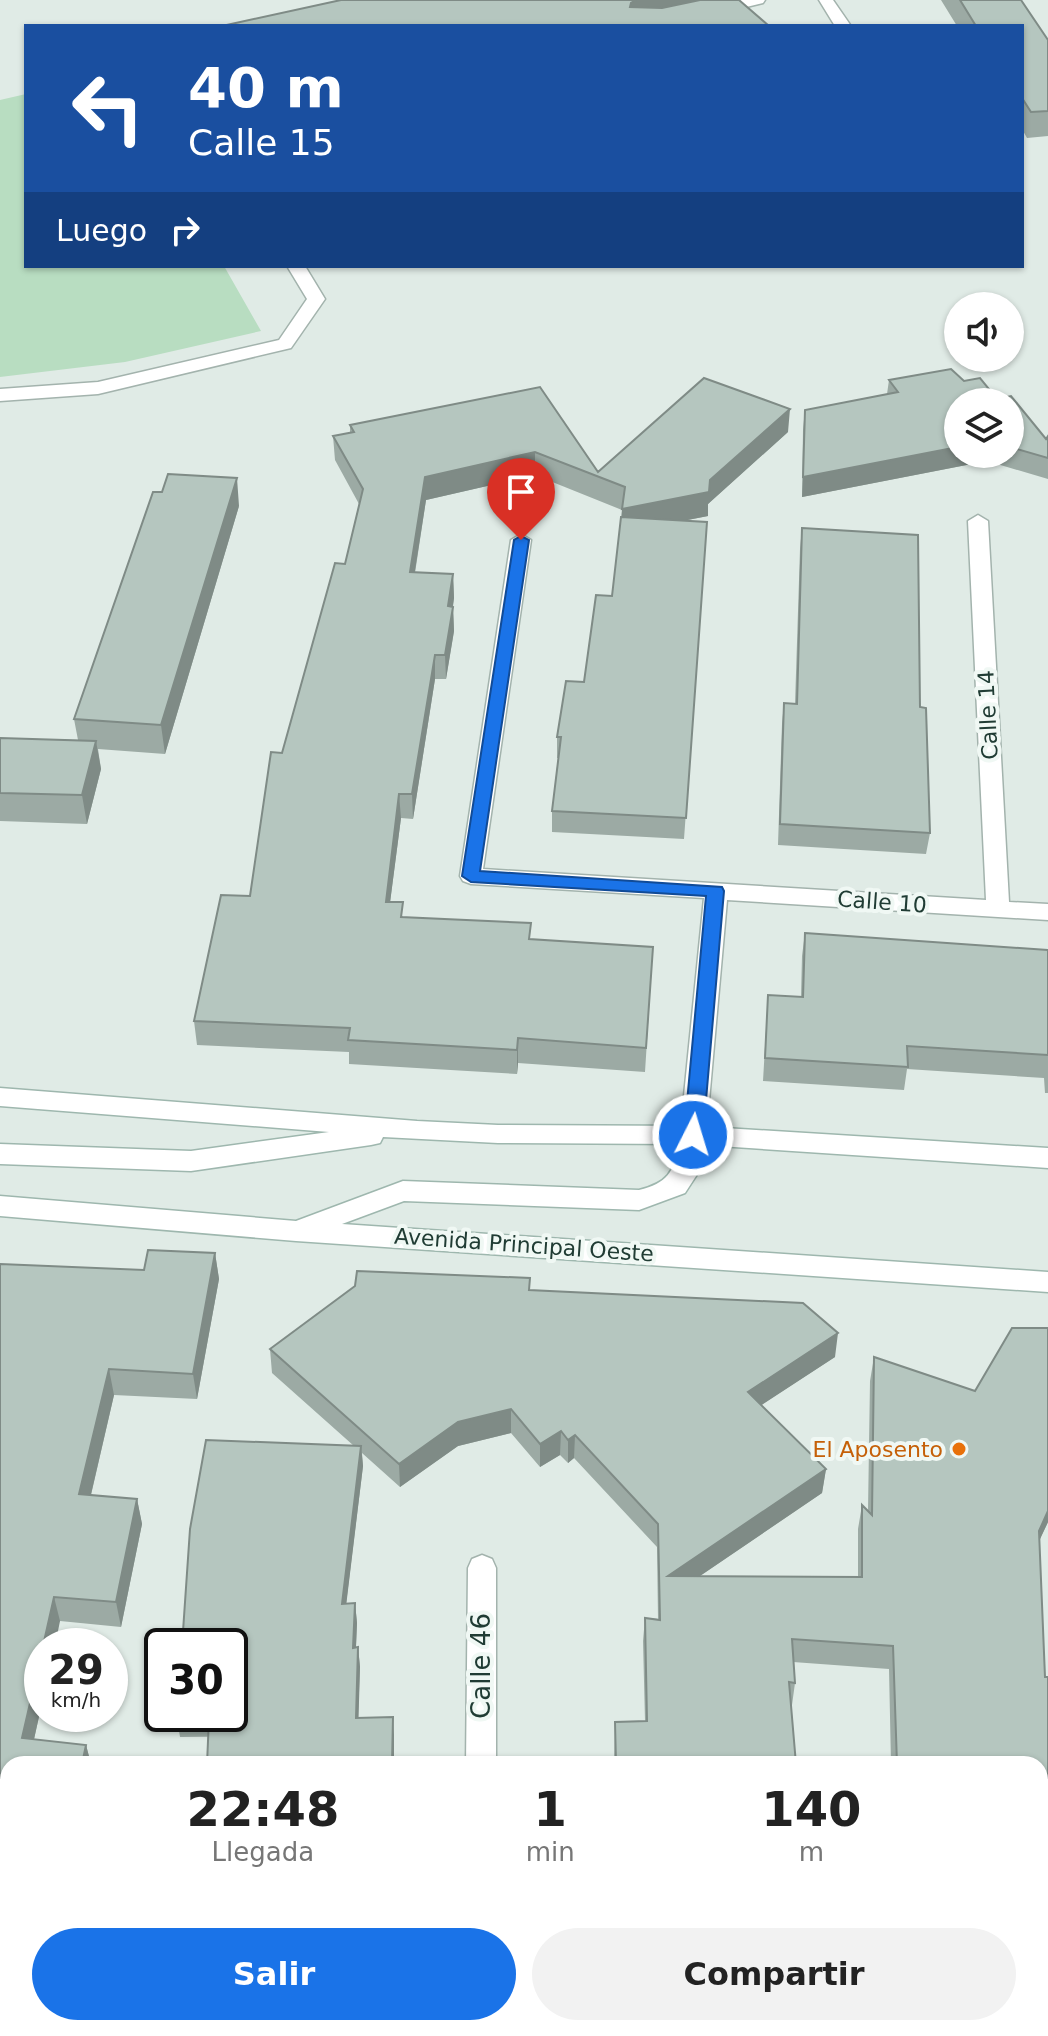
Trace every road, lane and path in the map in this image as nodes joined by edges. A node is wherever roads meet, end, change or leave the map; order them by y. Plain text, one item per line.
1 (758, 0) edge
2 (826, 0) edge
3 (698, 13) edge
4 (842, 24) edge
5 (297, 268) edge
6 (0, 395) edge
7 (978, 521) dead end
8 (521, 540) dead end
9 (716, 891) junction
10 (998, 909) junction
11 (1048, 912) edge
12 (0, 1097) edge
13 (417, 1130) junction
14 (693, 1135) junction
15 (0, 1154) edge
16 (1048, 1158) edge
17 (0, 1206) edge
18 (296, 1231) junction
19 (1048, 1282) edge
20 (482, 1568) dead end
21 (481, 1756) edge

1 - 3 main road
2 - 4 main road
5 - 6 main road
7 - 10 main road, Calle 14
8 - 9 main road, Calle 10
9 - 10 main road, Calle 10
9 - 14 main road
10 - 11 main road, Calle 10
12 - 13 main road
13 - 14 main road
13 - 15 main road
14 - 16 main road
14 - 18 main road
17 - 18 main road, Avenida Principal Oeste
18 - 19 main road, Avenida Principal Oeste
20 - 21 main road, Calle 46

